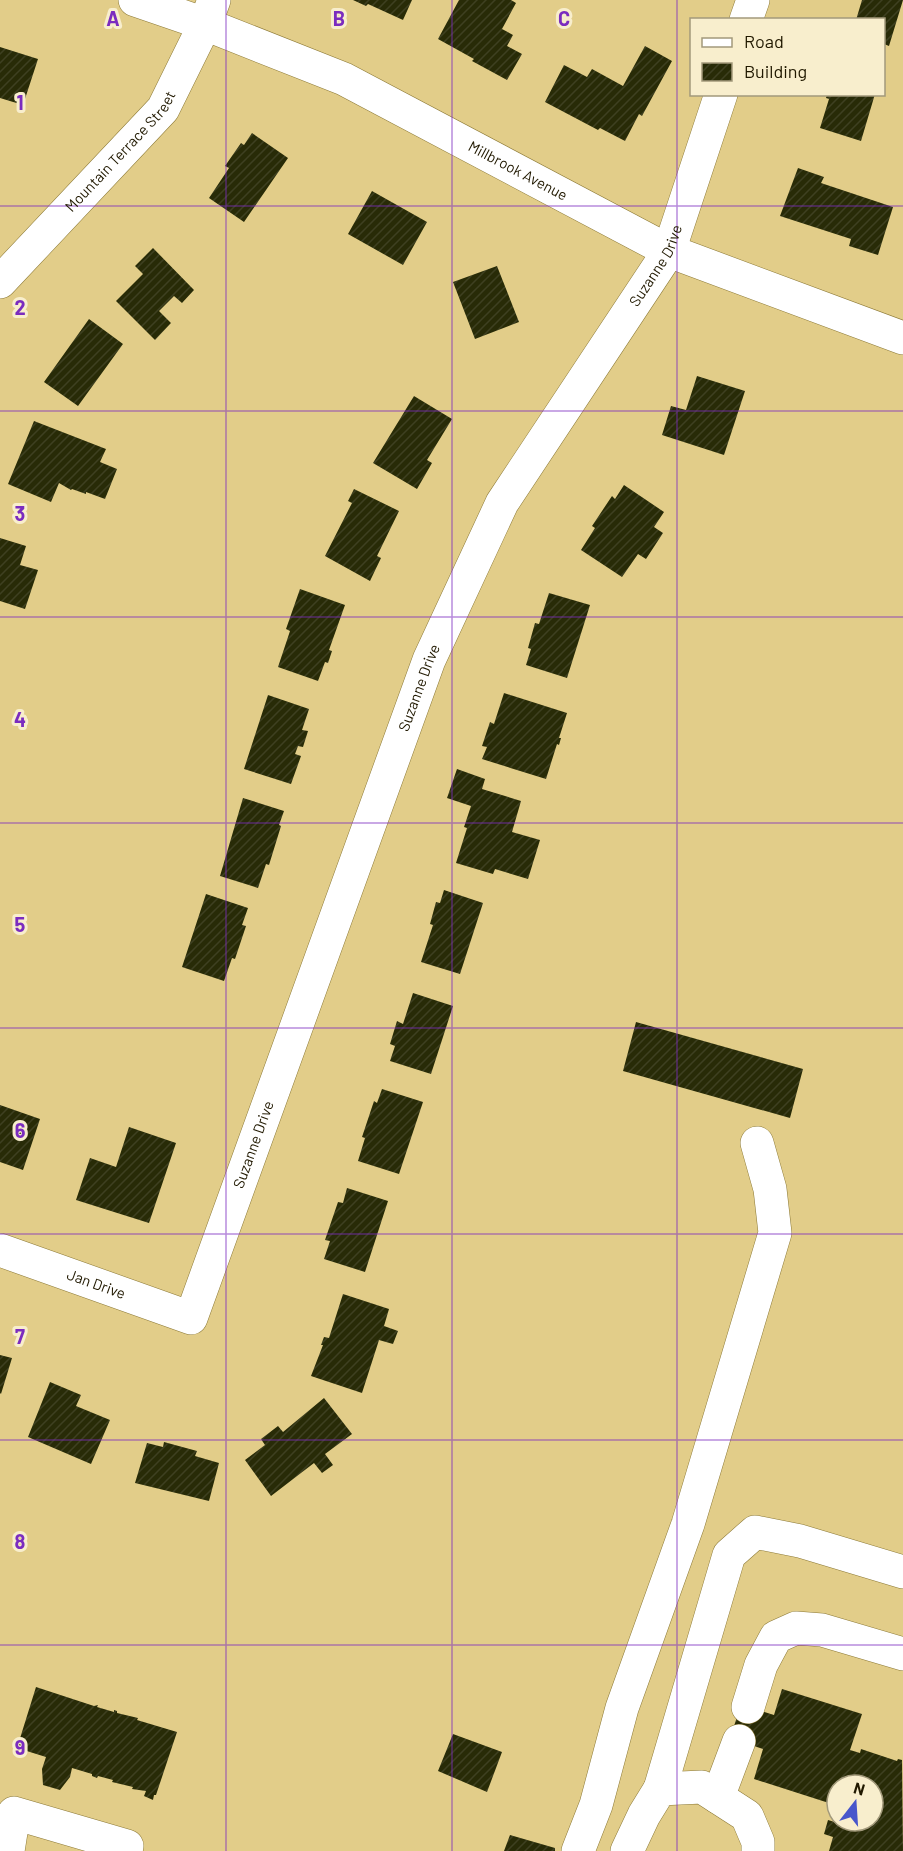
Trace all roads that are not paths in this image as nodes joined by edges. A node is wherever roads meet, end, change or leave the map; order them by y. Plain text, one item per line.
1 (135, 0) edge
2 (753, 0) edge
3 (210, 12) edge
4 (747, 18) edge
5 (720, 96) edge
6 (669, 251) junction
7 (0, 282) edge
8 (903, 338) edge
9 (757, 1143) dead end
10 (0, 1250) edge
11 (191, 1318) joint
12 (903, 1572) edge
13 (903, 1654) edge
14 (748, 1707) dead end
15 (739, 1741) dead end
16 (660, 1789) junction
17 (718, 1797) junction
18 (126, 1848) edge
19 (8, 1851) edge
20 (578, 1851) edge
21 (627, 1851) edge
22 (758, 1851) edge

1 - 3 street, Millbrook Avenue
2 - 4 street
3 - 6 street, Millbrook Avenue
3 - 7 street, Mountain Terrace Street
5 - 6 street, Suzanne Drive
6 - 8 street, Millbrook Avenue
6 - 11 street, Suzanne Drive
9 - 20 street
10 - 11 street, Jan Drive
12 - 16 street
13 - 14 street
15 - 17 street
16 - 17 street
16 - 21 street
17 - 22 street
18 - 19 street

